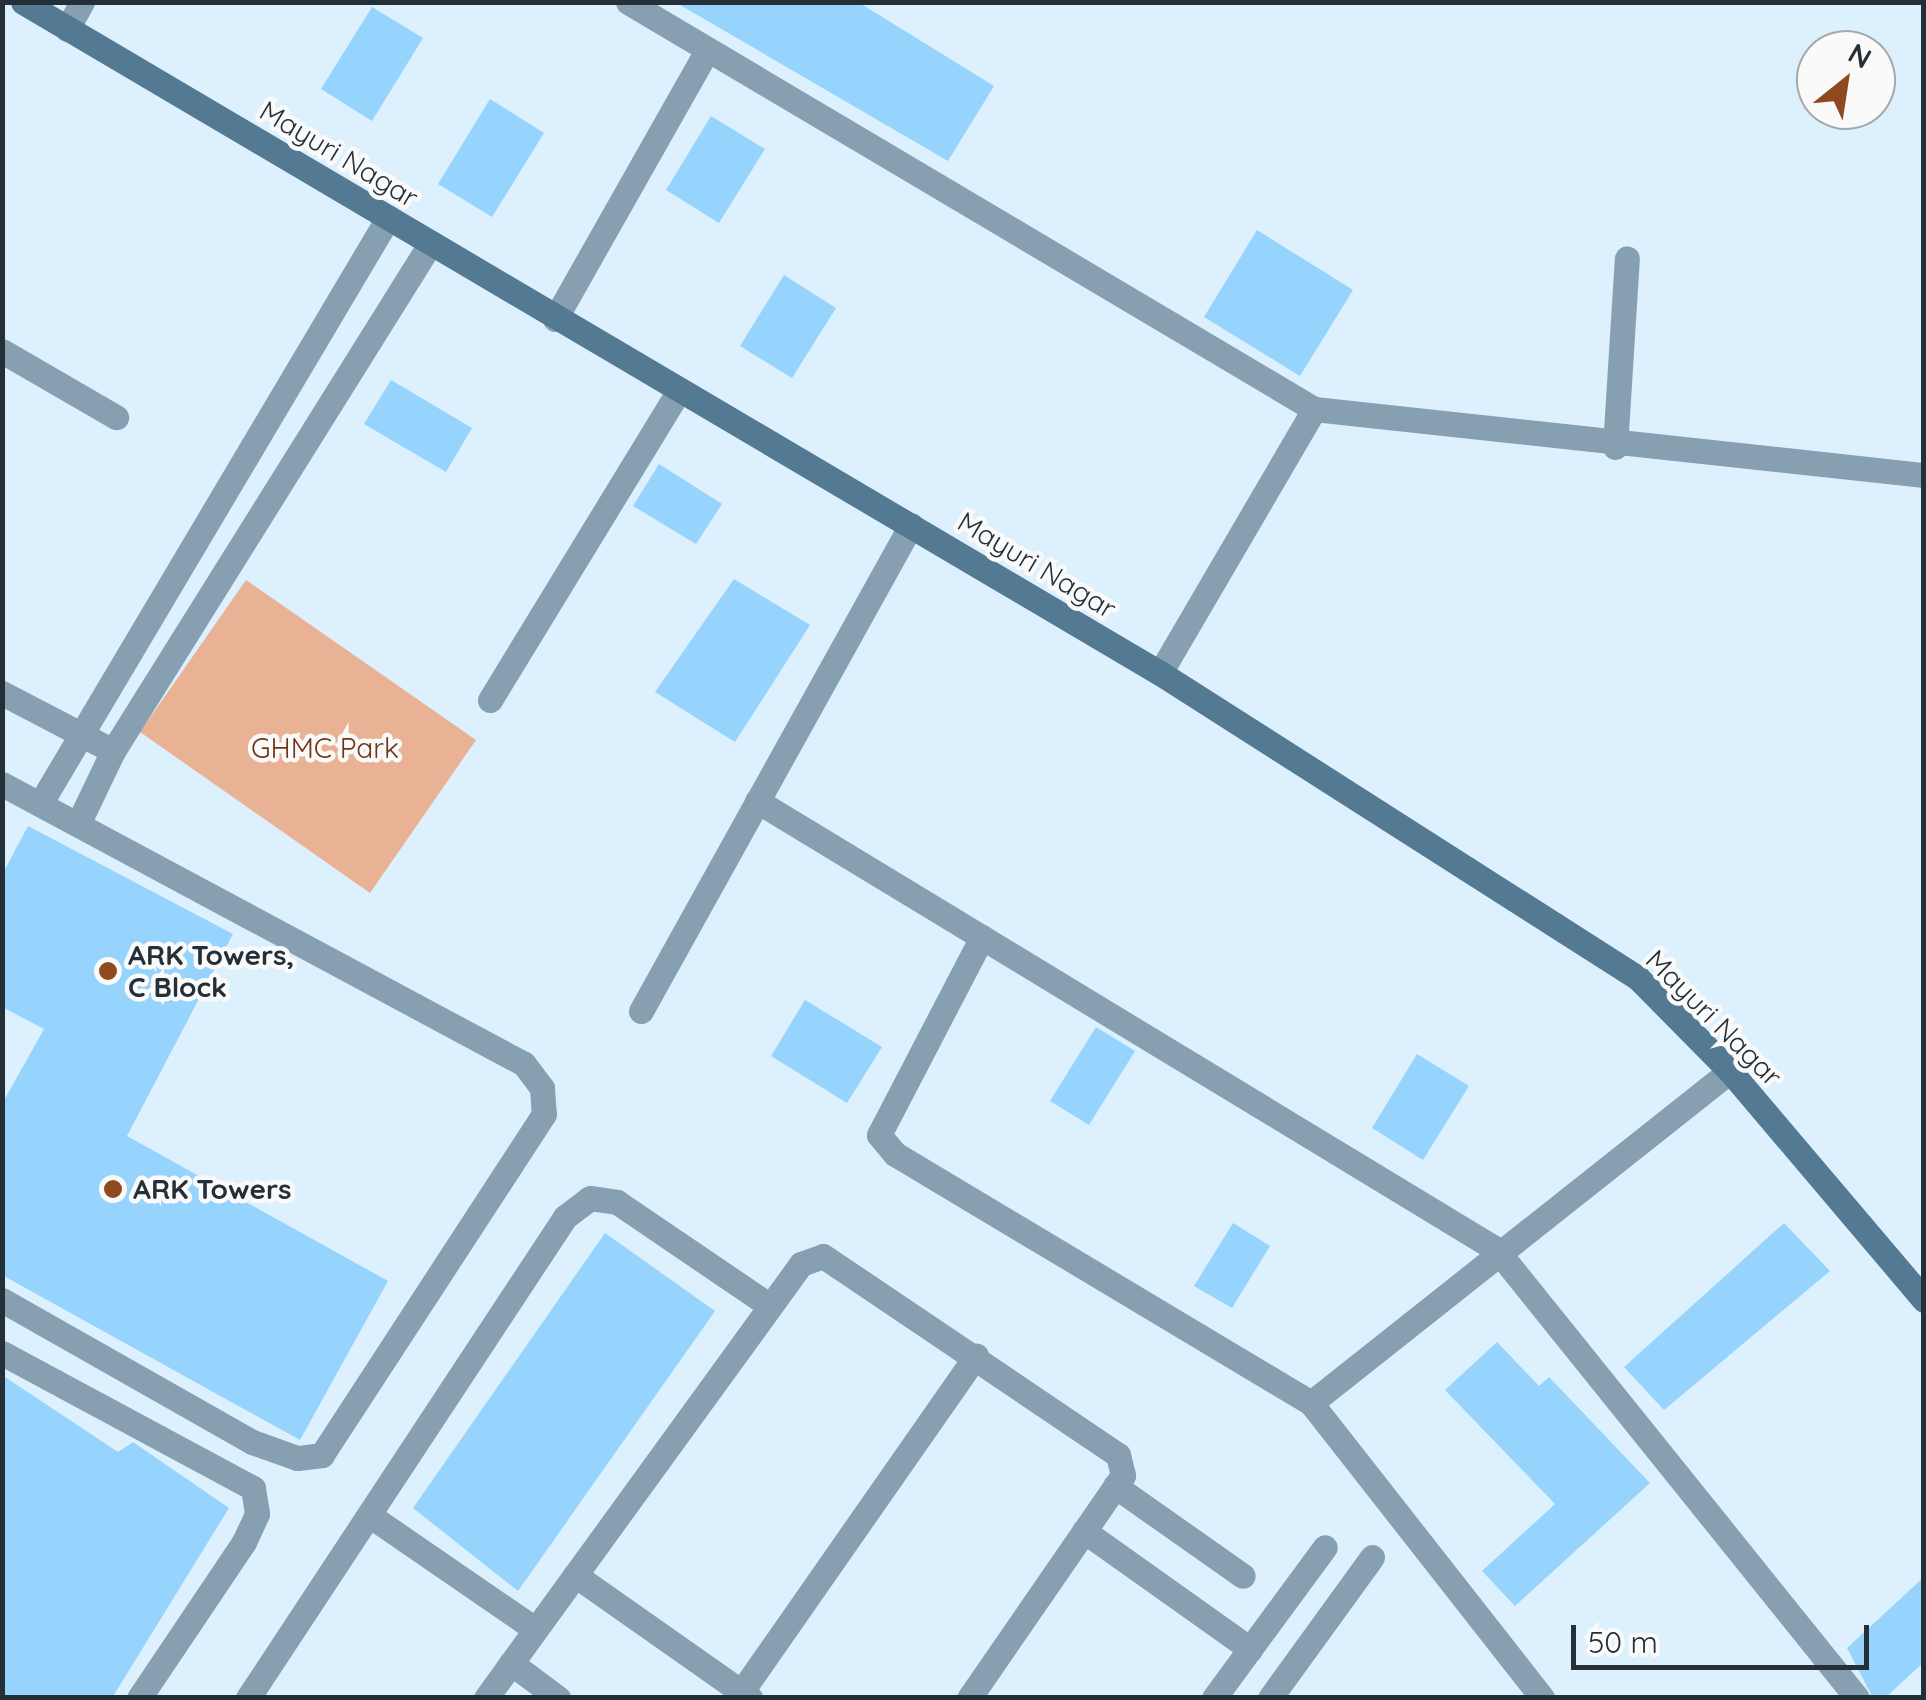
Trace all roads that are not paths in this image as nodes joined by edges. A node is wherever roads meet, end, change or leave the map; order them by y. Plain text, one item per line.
1 (24, 2) edge
2 (82, 2) edge
3 (628, 2) edge
4 (67, 28) junction
5 (706, 52) junction
6 (388, 218) junction
7 (430, 244) junction
8 (1627, 258) dead end
9 (555, 319) junction
10 (2, 350) edge
11 (678, 390) junction
12 (1314, 410) junction
13 (116, 416) dead end
14 (1615, 448) junction
15 (1924, 476) edge
16 (912, 526) junction
17 (1160, 673) junction
18 (2, 693) edge
19 (490, 700) dead end
20 (76, 733) junction
21 (113, 751) junction
22 (2, 784) edge
23 (756, 801) junction
24 (40, 804) junction
25 (78, 824) junction
26 (982, 937) junction
27 (641, 1011) dead end
28 (1730, 1070) junction
29 (1496, 1249) junction
30 (2, 1300) edge
31 (1924, 1300) edge
32 (770, 1306) junction
33 (2, 1353) edge
34 (976, 1356) junction
35 (1311, 1403) junction
36 (1115, 1486) junction
37 (369, 1515) junction
38 (1084, 1531) junction
39 (1326, 1546) dead end
40 (1372, 1557) dead end
41 (576, 1575) junction
42 (1243, 1576) dead end
43 (535, 1629) junction
44 (1250, 1649) junction
45 (510, 1663) junction
46 (746, 1694) edge
47 (139, 1698) edge
48 (248, 1698) edge
49 (486, 1698) edge
50 (558, 1698) edge
51 (970, 1698) edge
52 (1214, 1698) edge
53 (1270, 1698) edge
54 (1542, 1698) edge
55 (1857, 1698) edge

1 - 4 street, Mayuri Nagar
2 - 4 street
3 - 5 street
4 - 6 street, Mayuri Nagar
5 - 9 street
5 - 12 street
6 - 7 street, Mayuri Nagar
6 - 20 street
7 - 9 street, Mayuri Nagar
7 - 21 street
8 - 14 street
9 - 11 street, Mayuri Nagar
10 - 13 street
11 - 16 street, Mayuri Nagar
11 - 19 street
12 - 14 street
12 - 17 street
14 - 15 street
16 - 17 street, Mayuri Nagar
16 - 23 street
17 - 28 street, Mayuri Nagar
18 - 20 street
20 - 21 street
20 - 24 street
21 - 25 street
22 - 24 street
23 - 26 street
23 - 27 street
24 - 25 street
25 - 30 street
26 - 29 street
26 - 35 street
28 - 29 street
28 - 31 street, Mayuri Nagar
29 - 35 street
29 - 55 street
32 - 34 street
32 - 37 street
32 - 41 street
33 - 47 street
34 - 36 street
34 - 46 street
35 - 54 street
36 - 38 street
36 - 42 street
37 - 43 street
37 - 48 street
38 - 44 street
38 - 51 street
39 - 44 street
40 - 53 street
41 - 43 street
41 - 46 street
43 - 45 street
44 - 52 street
45 - 49 street
45 - 50 street

